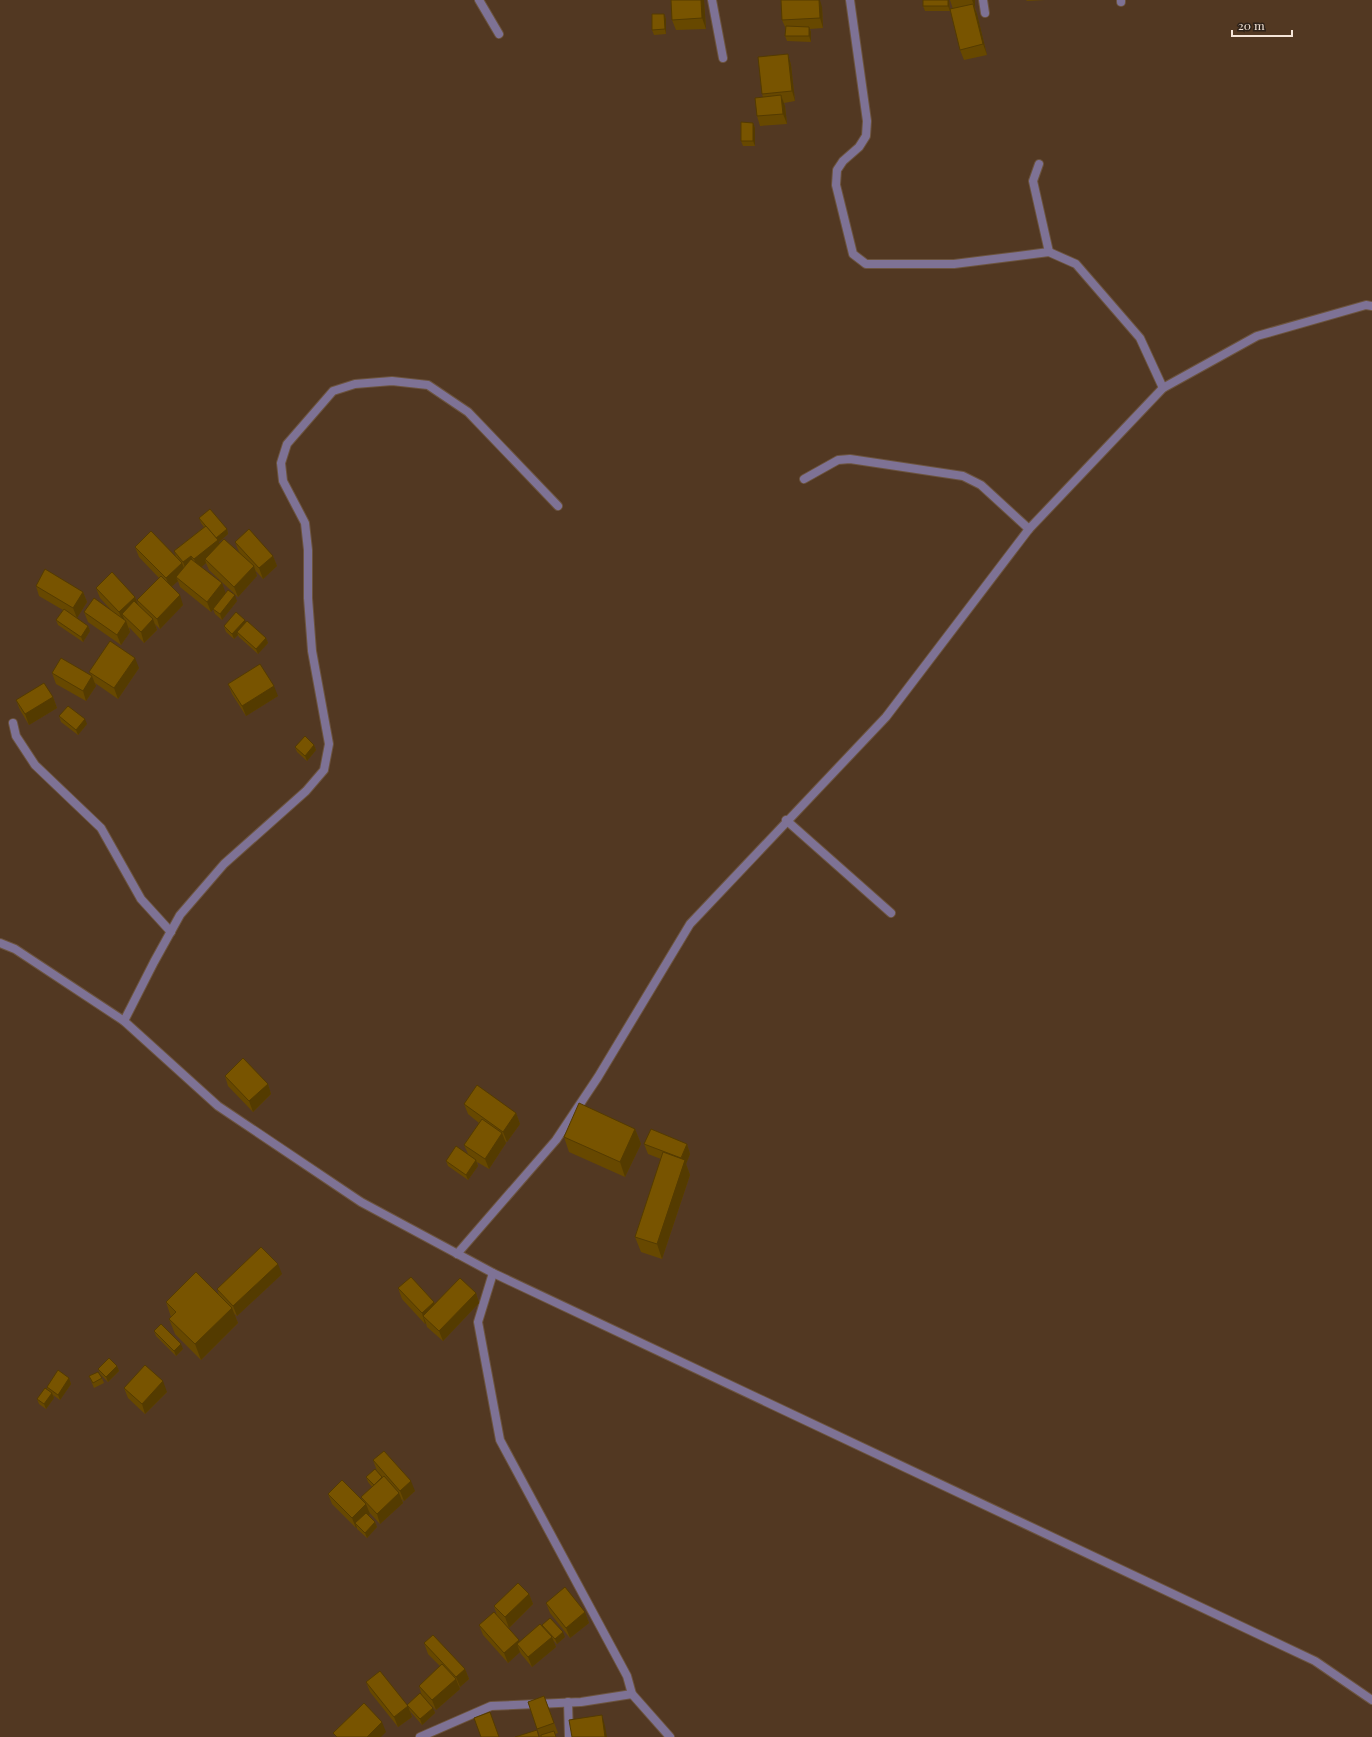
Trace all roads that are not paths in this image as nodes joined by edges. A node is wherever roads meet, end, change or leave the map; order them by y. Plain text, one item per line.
1 (479, 0) edge
2 (712, 0) edge
3 (850, 0) edge
4 (983, 0) edge
5 (985, 13) dead end
6 (499, 34) dead end
7 (723, 58) dead end
8 (1039, 164) dead end
9 (1049, 252) junction
10 (1372, 306) edge
11 (1163, 388) junction
12 (804, 479) dead end
13 (558, 506) dead end
14 (1029, 529) junction
15 (13, 723) dead end
16 (786, 820) junction
17 (891, 913) dead end
18 (171, 932) junction
19 (0, 943) edge
20 (124, 1021) junction
21 (458, 1254) junction
22 (493, 1273) junction
23 (632, 1694) junction
24 (1372, 1700) edge
25 (568, 1702) junction
26 (420, 1737) edge
27 (569, 1737) edge
28 (670, 1737) edge

1 - 6 street
2 - 7 street
3 - 9 street
4 - 5 street
8 - 9 street
9 - 11 street
10 - 11 street
11 - 14 street
12 - 14 street
13 - 18 street
14 - 16 street
15 - 18 street
16 - 17 street
16 - 21 street
18 - 20 street
19 - 20 street
20 - 21 street
21 - 22 street
22 - 23 street
22 - 24 street
23 - 25 street
23 - 28 street
25 - 26 street
25 - 27 street

